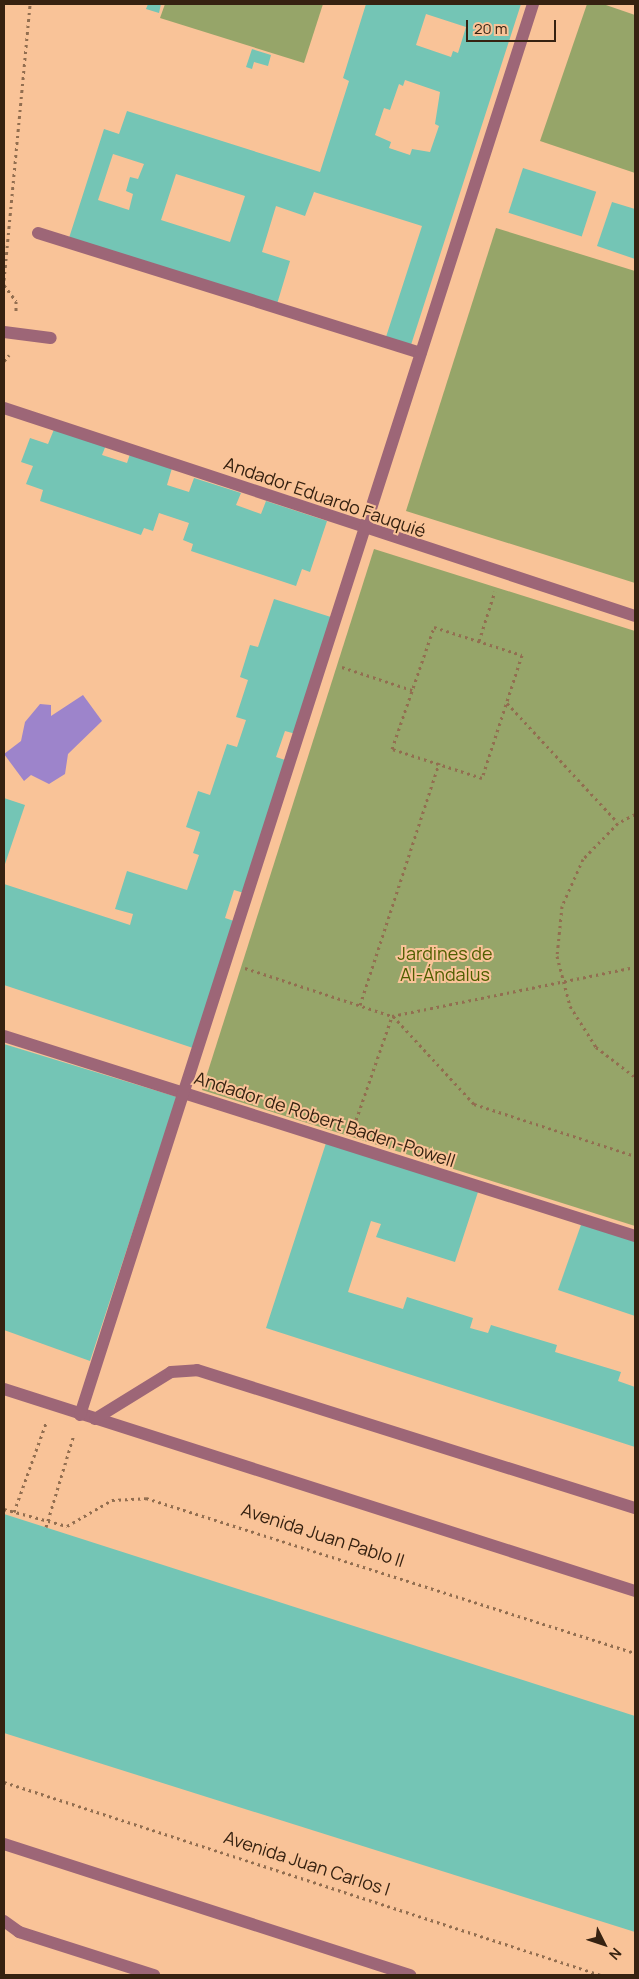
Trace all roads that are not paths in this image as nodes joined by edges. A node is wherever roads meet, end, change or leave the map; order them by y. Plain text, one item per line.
1 (533, 4) edge
2 (38, 233) dead end
3 (4, 332) edge
4 (51, 338) dead end
5 (421, 353) junction
6 (4, 408) edge
7 (364, 529) junction
8 (635, 616) edge
9 (4, 1036) edge
10 (184, 1092) junction
11 (635, 1236) edge
12 (4, 1389) edge
13 (80, 1415) junction
14 (96, 1419) junction
15 (635, 1508) edge
16 (635, 1591) edge
17 (4, 1844) edge
18 (4, 1921) edge
19 (154, 1975) edge
20 (410, 1975) edge

1 - 5 street
2 - 5 street
3 - 4 street
5 - 7 street
6 - 7 street, Andador Eduardo Fauquié
7 - 8 street, Andador Eduardo Fauquié
7 - 10 street
9 - 10 street, Andador de Robert Baden-Powell
10 - 11 street, Andador de Robert Baden-Powell
10 - 13 street
12 - 13 street
13 - 14 street
14 - 15 street
14 - 16 street
17 - 20 street
18 - 19 street

